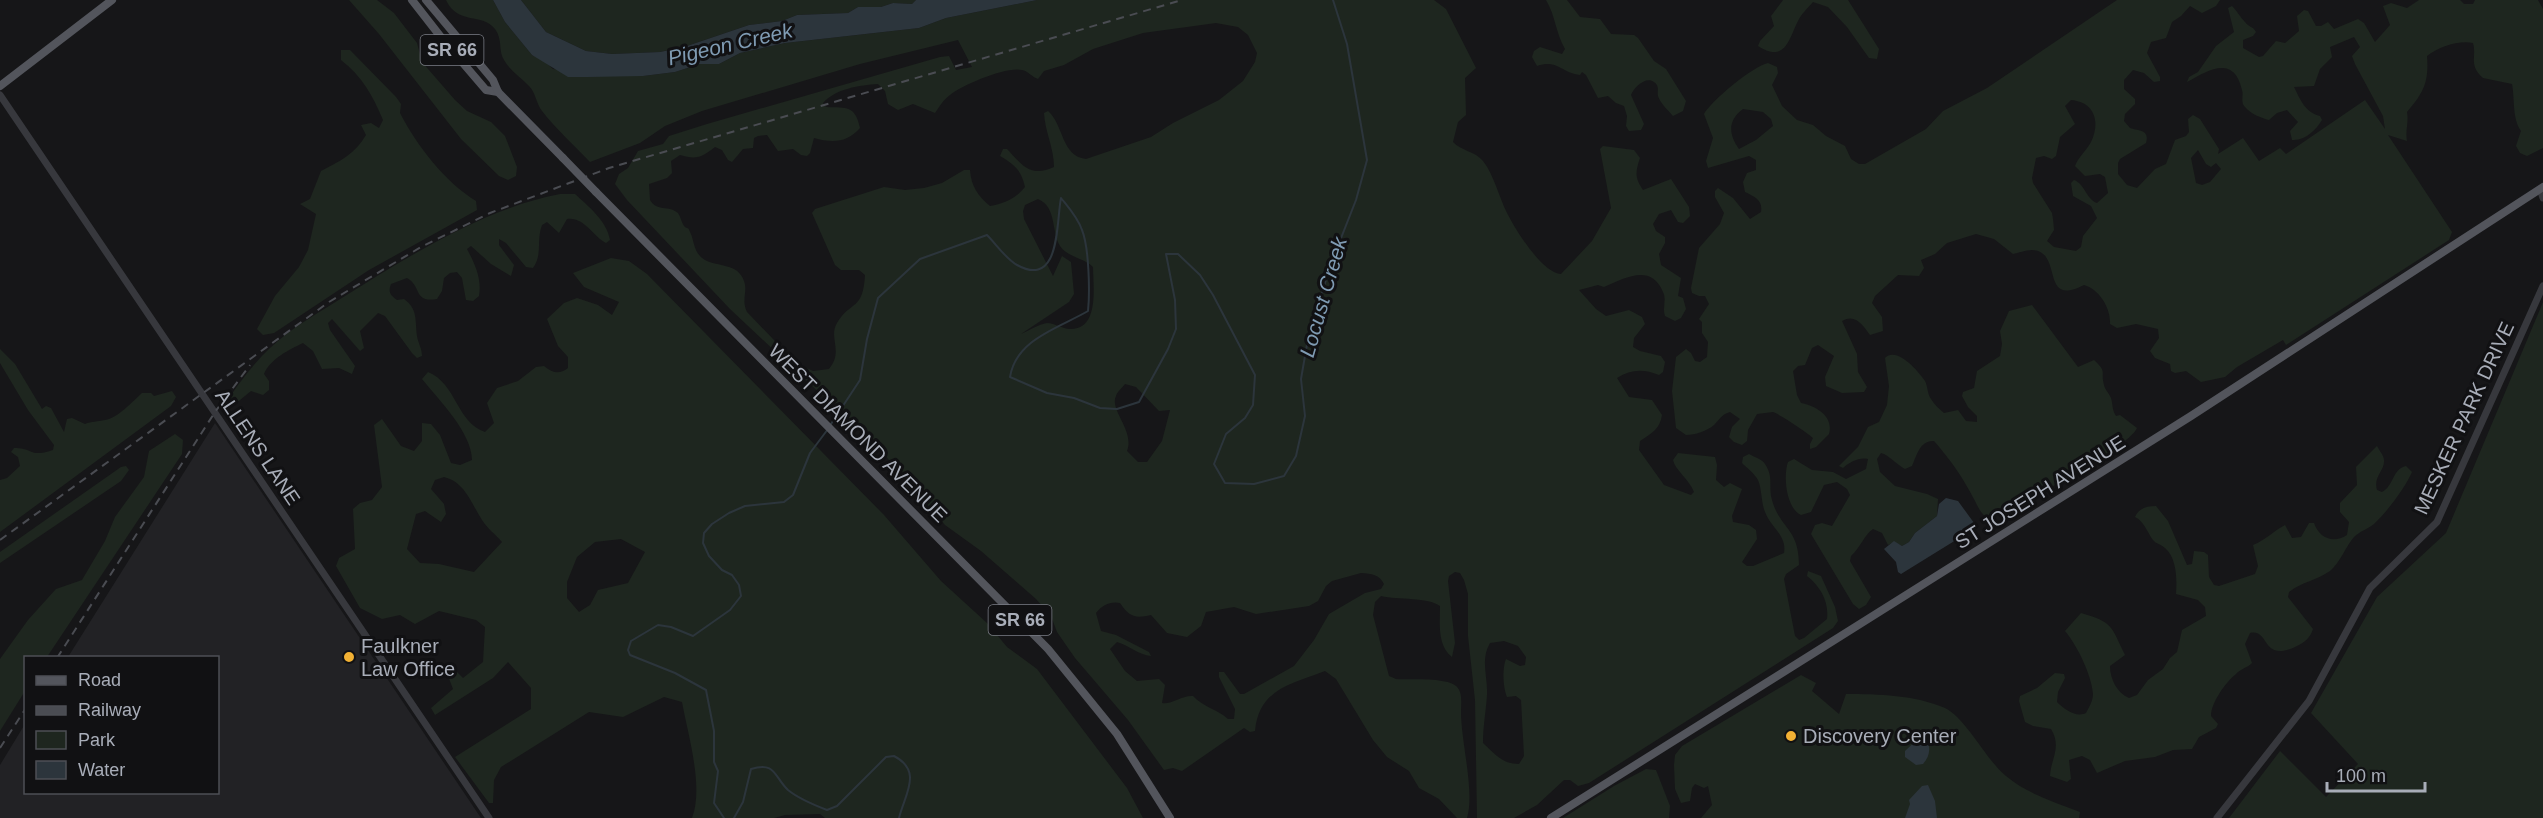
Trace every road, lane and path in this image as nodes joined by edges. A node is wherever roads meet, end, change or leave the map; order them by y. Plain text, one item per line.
1 (112, 0) edge
2 (412, 0) edge
3 (426, 0) edge
4 (0, 86) edge
5 (498, 92) junction
6 (0, 95) edge
7 (2542, 191) edge
8 (2543, 286) edge
9 (489, 818) edge
10 (1170, 818) edge
11 (1551, 818) edge
12 (2217, 818) edge

1 - 4 main road
2 - 5 main road, WEST DIAMOND AVENUE / SR 66
3 - 5 main road, WEST DIAMOND AVENUE / SR 66
5 - 10 main road, WEST DIAMOND AVENUE / SR 66, bridge
6 - 9 street, ALLENS LANE
7 - 11 main road, ST JOSEPH AVENUE
8 - 12 street, MESKER PARK DRIVE

